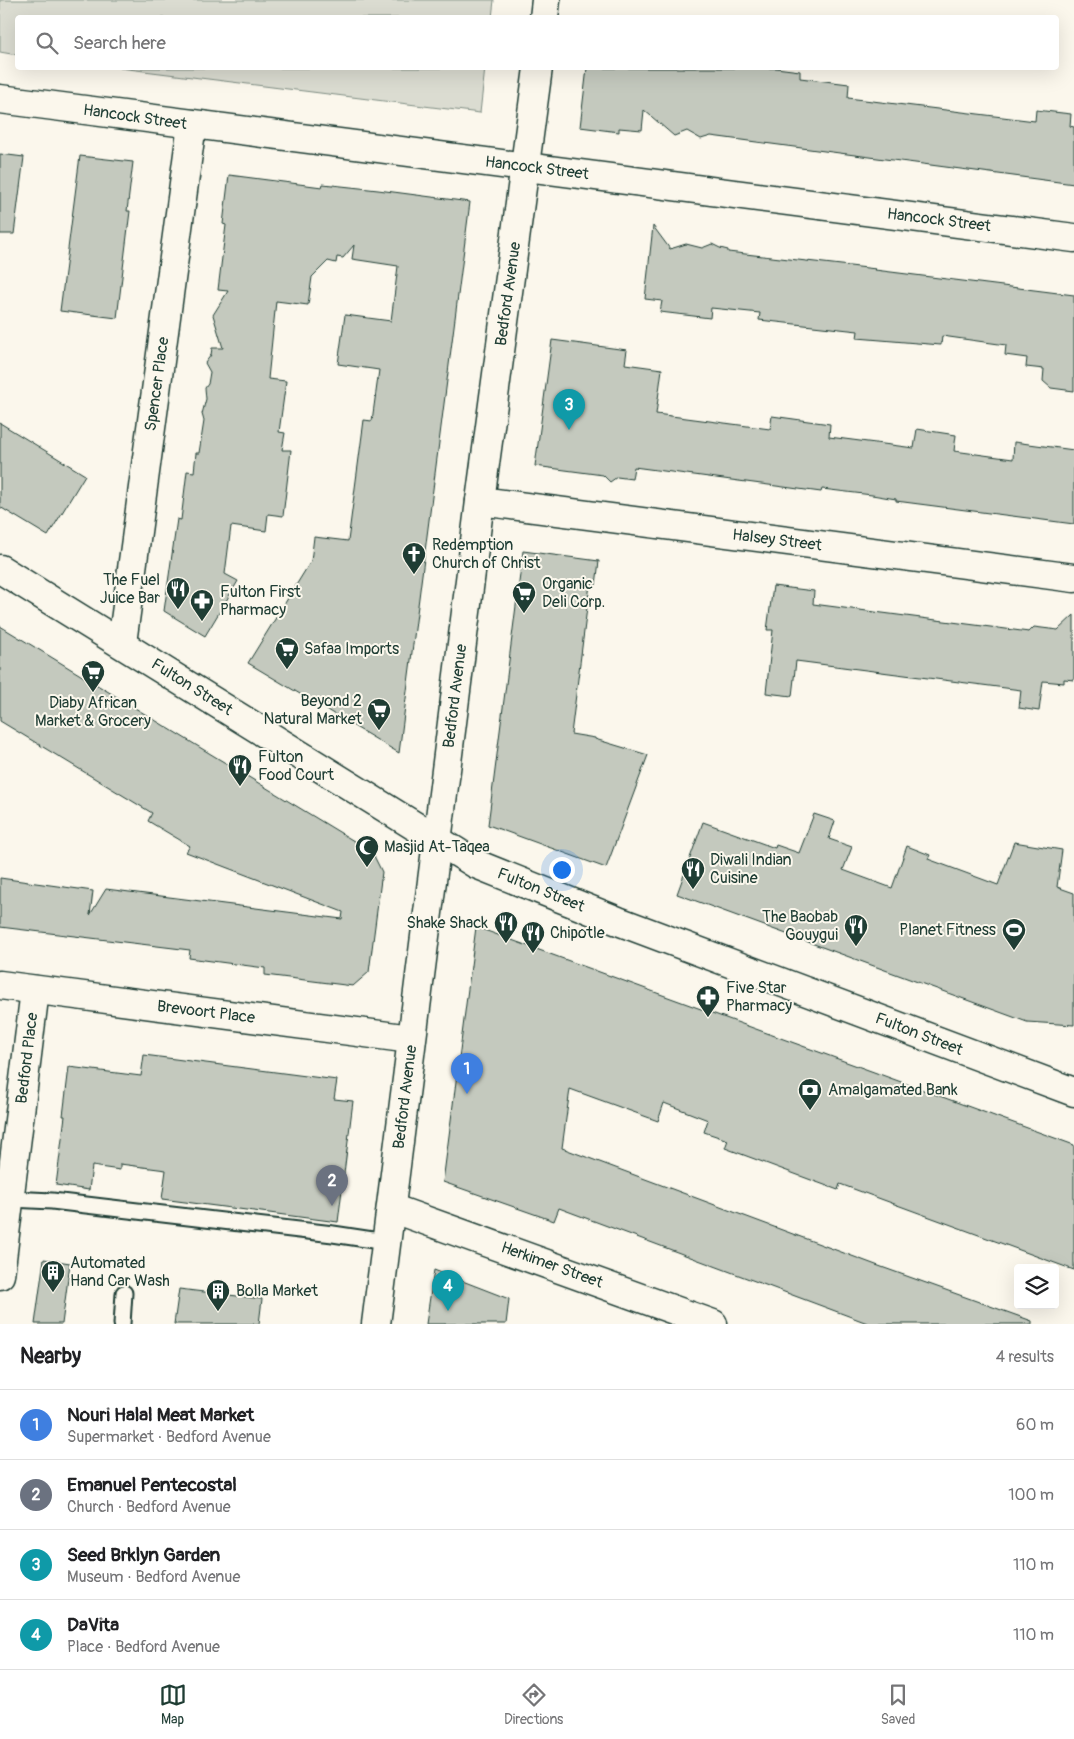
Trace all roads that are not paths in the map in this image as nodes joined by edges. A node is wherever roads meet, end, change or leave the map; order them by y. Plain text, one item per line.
1 (546, 0) edge
2 (544, 15) edge
3 (538, 70) edge
4 (0, 99) edge
5 (192, 124) junction
6 (525, 167) junction
7 (1074, 238) edge
8 (480, 501) junction
9 (0, 569) edge
10 (1074, 578) edge
11 (122, 643) junction
12 (438, 840) junction
13 (0, 985) edge
14 (35, 990) junction
15 (412, 1039) junction
16 (1074, 1092) edge
17 (11, 1199) junction
18 (391, 1208) junction
19 (386, 1242) junction
20 (0, 1275) edge
21 (124, 1293) dead end
22 (122, 1324) edge
23 (376, 1324) edge
24 (713, 1324) edge

1 - 2 street
3 - 6 street, Bedford Avenue
4 - 5 street, Hancock Street
5 - 6 street, Hancock Street
5 - 11 street, Spencer Place
6 - 7 street, Hancock Street
6 - 8 street, Bedford Avenue
8 - 10 street, Halsey Street
8 - 12 street, Bedford Avenue
9 - 11 street, Fulton Street
11 - 12 street, Fulton Street
12 - 15 street, Bedford Avenue
12 - 16 street, Fulton Street
13 - 14 street, Brevoort Place
14 - 15 street, Brevoort Place
14 - 17 street, Bedford Place
15 - 18 street, Bedford Avenue
17 - 19 lane
17 - 20 street, Bedford Place
18 - 19 street, Bedford Avenue
18 - 24 street, Herkimer Street
19 - 23 street, Bedford Avenue
21 - 22 lane

